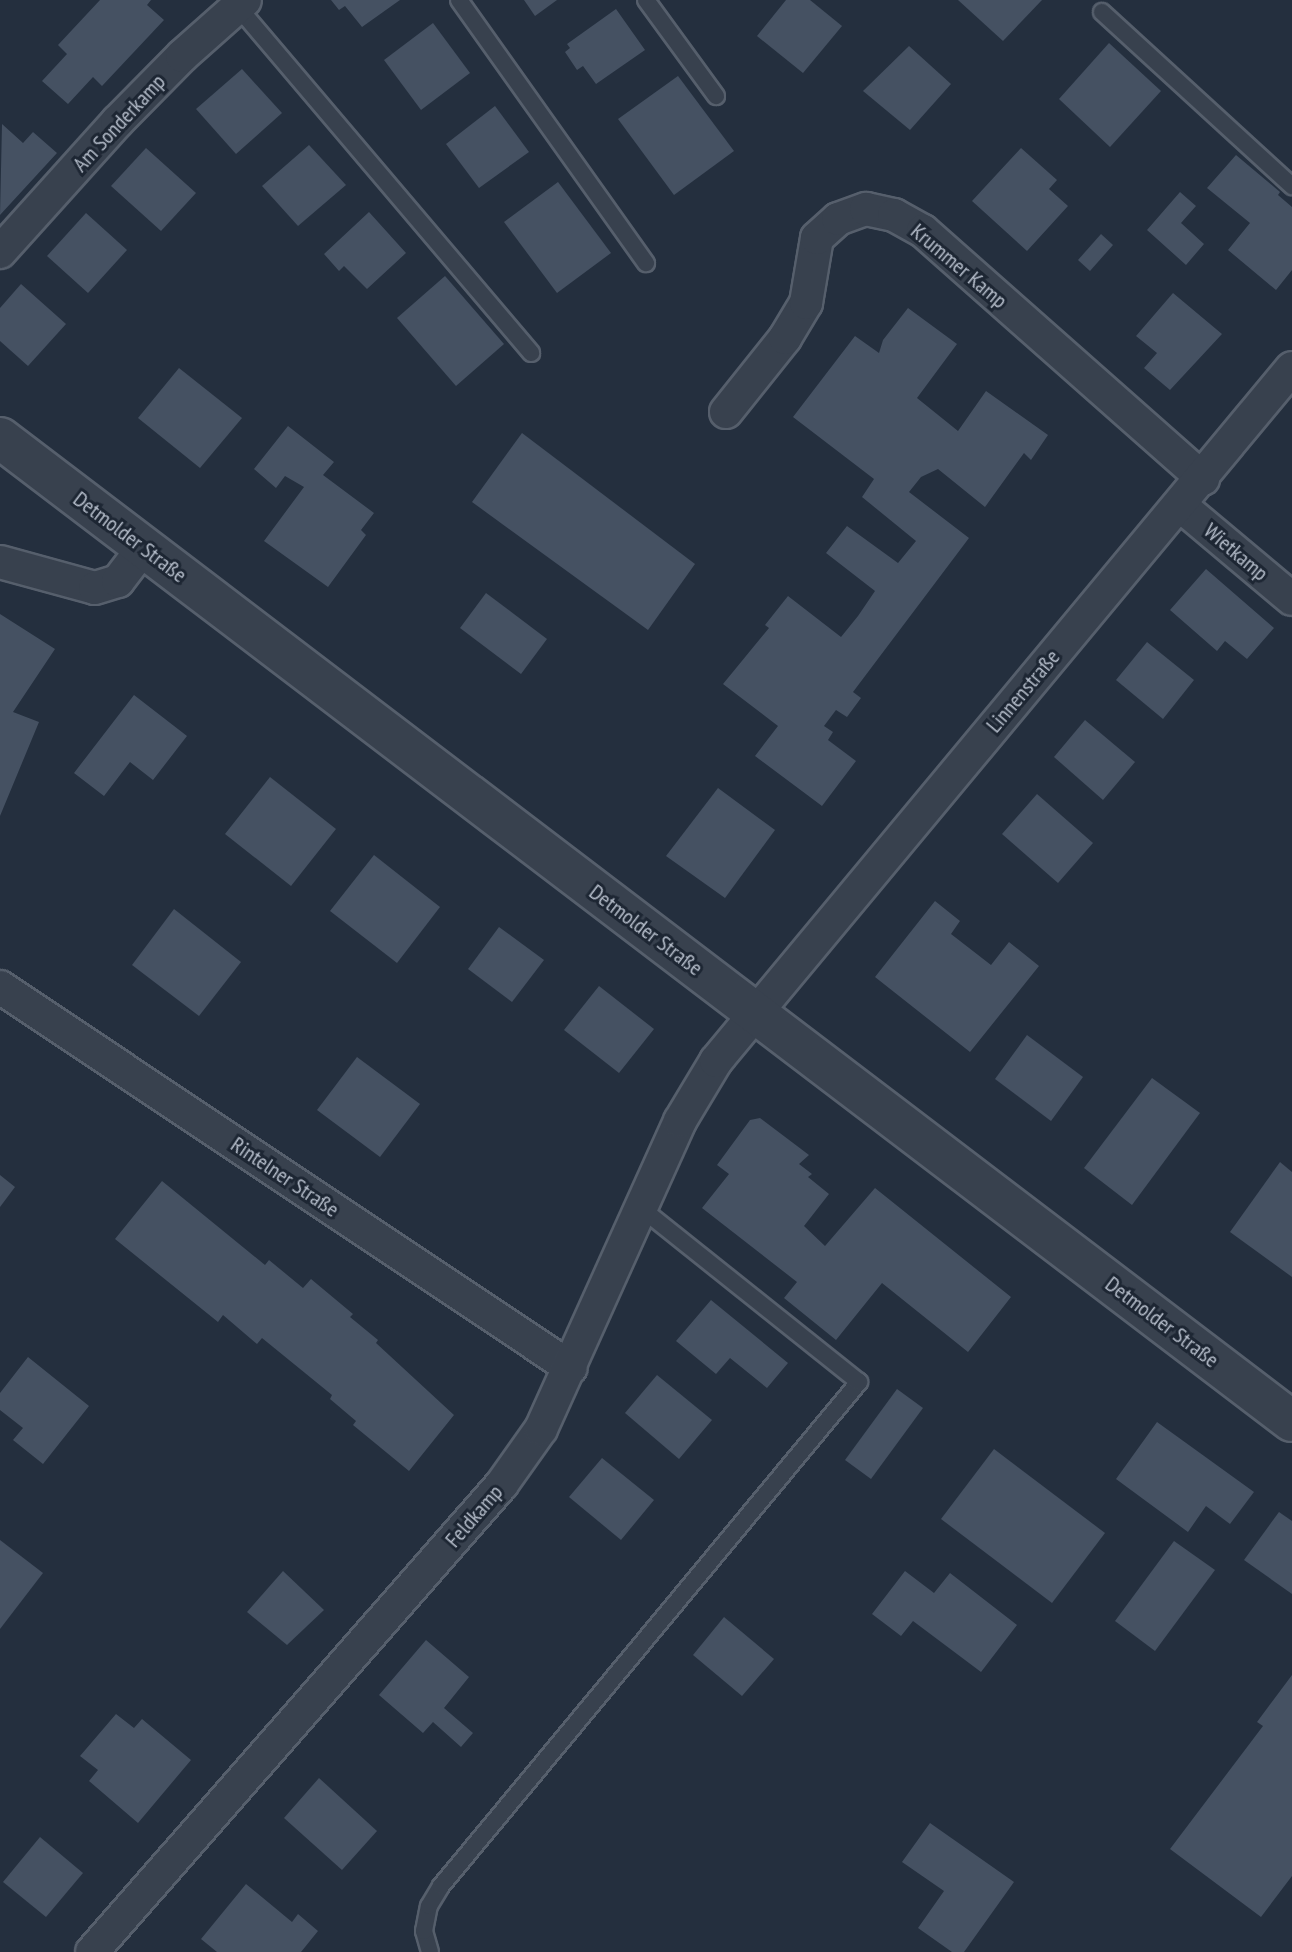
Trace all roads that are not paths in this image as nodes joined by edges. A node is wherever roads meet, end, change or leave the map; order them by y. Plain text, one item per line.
1 (459, 0) edge
2 (646, 0) edge
3 (241, 3) edge
4 (1102, 12) dead end
5 (716, 96) dead end
6 (1292, 186) edge
7 (0, 252) edge
8 (646, 263) dead end
9 (531, 353) dead end
10 (1292, 368) edge
11 (726, 412) dead end
12 (0, 438) edge
13 (1203, 479) junction
14 (1180, 505) junction
15 (144, 547) junction
16 (0, 562) edge
17 (1292, 599) edge
18 (0, 987) edge
19 (754, 1012) junction
20 (641, 1208) junction
21 (571, 1368) junction
22 (1292, 1421) edge
23 (106, 1947) edge
24 (430, 1952) edge

1 - 8 lane
2 - 5 lane
3 - 7 street, Am Sonderkamp
3 - 9 lane
4 - 6 lane
10 - 13 street, Linnenstraße
11 - 13 street, Krummer Kamp
12 - 15 street, Detmolder Straße
13 - 14 street, Linnenstraße
14 - 17 street, Wietkamp
14 - 19 street, Linnenstraße
15 - 16 street
15 - 19 street, Detmolder Straße
18 - 21 street, Rintelner Straße
19 - 20 street, Feldkamp
19 - 22 street, Detmolder Straße
20 - 21 street, Feldkamp
20 - 24 lane
21 - 23 street, Feldkamp

